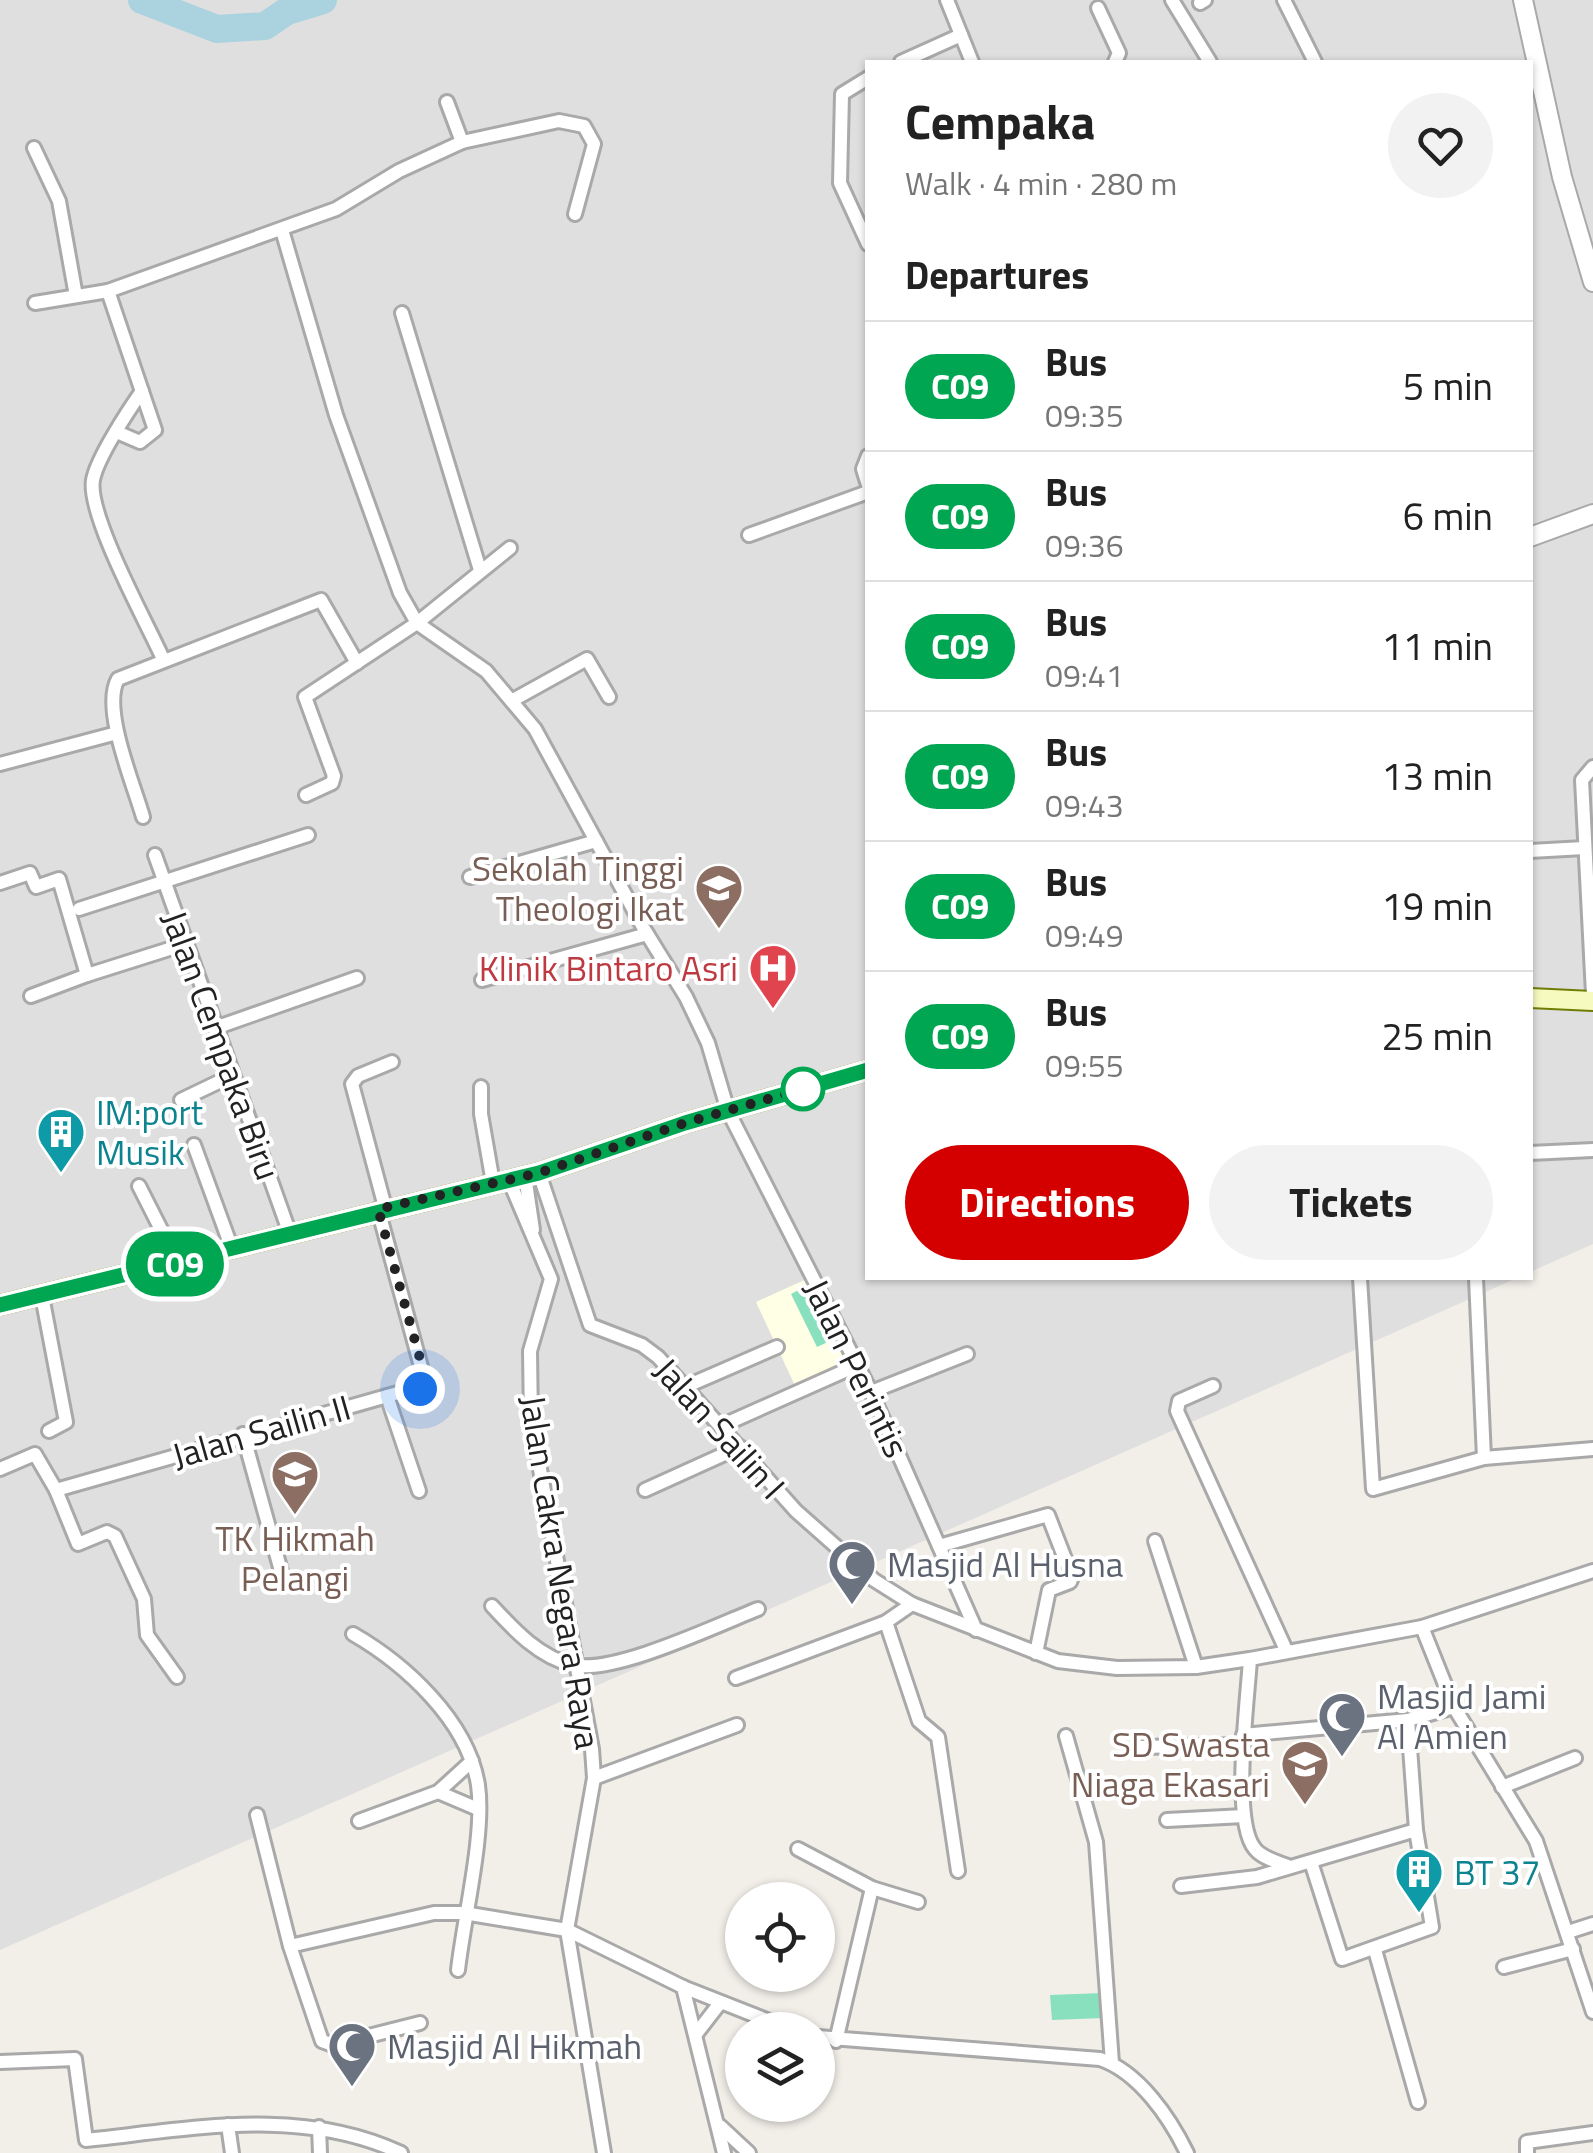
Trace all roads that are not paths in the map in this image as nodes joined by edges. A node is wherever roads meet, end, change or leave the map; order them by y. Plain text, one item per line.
1 (947, 0) edge
2 (1172, 0) edge
3 (1284, 0) edge
4 (1523, 0) edge
5 (1098, 8) dead end
6 (961, 35) junction
7 (905, 60) edge
8 (971, 60) edge
9 (1117, 60) edge
10 (1209, 60) edge
11 (1315, 60) edge
12 (1533, 60) edge
13 (1534, 68) edge
14 (865, 80) edge
15 (447, 102) dead end
16 (462, 142) junction
17 (34, 148) dead end
18 (575, 214) dead end
19 (282, 230) junction
20 (865, 238) edge
21 (1593, 282) edge
22 (108, 291) junction
23 (76, 296) junction
24 (35, 303) dead end
25 (402, 313) dead end
26 (142, 392) junction
27 (119, 433) junction
28 (865, 489) edge
29 (1593, 514) edge
30 (748, 535) dead end
31 (1533, 536) edge
32 (510, 548) dead end
33 (480, 570) junction
34 (417, 622) junction
35 (164, 659) junction
36 (358, 663) junction
37 (610, 697) dead end
38 (513, 700) junction
39 (118, 733) junction
40 (0, 764) edge
41 (1593, 767) edge
42 (306, 794) dead end
43 (143, 817) dead end
44 (308, 835) dead end
45 (596, 841) junction
46 (1584, 848) junction
47 (1533, 851) edge
48 (155, 855) dead end
49 (470, 877) dead end
50 (0, 882) edge
51 (164, 883) junction
52 (79, 909) dead end
53 (647, 934) junction
54 (186, 944) junction
55 (87, 975) junction
56 (358, 978) dead end
57 (482, 980) dead end
58 (31, 996) dead end
59 (1593, 997) edge
60 (1533, 998) edge
61 (215, 1028) junction
62 (392, 1062) dead end
63 (865, 1071) edge
64 (231, 1076) junction
65 (481, 1087) dead end
66 (181, 1100) dead end
67 (728, 1111) junction
68 (194, 1145) dead end
69 (1593, 1150) edge
70 (1533, 1153) edge
71 (516, 1178) junction
72 (139, 1186) dead end
73 (381, 1208) junction
74 (290, 1234) junction
75 (232, 1249) junction
76 (178, 1263) junction
77 (1360, 1280) edge
78 (1476, 1280) edge
79 (42, 1296) junction
80 (0, 1305) edge
81 (776, 1346) dead end
82 (967, 1354) dead end
83 (858, 1365) junction
84 (688, 1386) junction
85 (1213, 1386) dead end
86 (871, 1392) junction
87 (387, 1396) junction
88 (721, 1426) junction
89 (49, 1431) dead end
90 (243, 1434) junction
91 (740, 1446) junction
92 (1593, 1449) edge
93 (1484, 1458) junction
94 (0, 1469) edge
95 (56, 1490) junction
96 (645, 1490) dead end
97 (418, 1491) dead end
98 (1155, 1541) dead end
99 (939, 1546) junction
100 (281, 1571) dead end
101 (1593, 1571) edge
102 (912, 1604) junction
103 (492, 1606) dead end
104 (758, 1609) dead end
105 (886, 1622) junction
106 (1422, 1627) junction
107 (976, 1630) junction
108 (353, 1634) dead end
109 (1286, 1650) junction
110 (1036, 1653) junction
111 (1250, 1659) junction
112 (576, 1666) junction
113 (1196, 1667) junction
114 (177, 1676) dead end
115 (736, 1678) dead end
116 (1454, 1707) junction
117 (1408, 1720) junction
118 (737, 1725) dead end
119 (1066, 1736) dead end
120 (1243, 1740) junction
121 (1139, 1748) dead end
122 (1576, 1758) dead end
123 (472, 1761) junction
124 (594, 1778) junction
125 (1502, 1787) junction
126 (438, 1792) junction
127 (478, 1809) junction
128 (257, 1815) dead end
129 (1244, 1816) junction
130 (1167, 1820) dead end
131 (359, 1821) dead end
132 (1416, 1830) junction
133 (798, 1849) dead end
134 (1311, 1862) junction
135 (1290, 1867) junction
136 (958, 1871) dead end
137 (1181, 1886) dead end
138 (872, 1888) junction
139 (918, 1902) dead end
140 (464, 1913) junction
141 (1593, 1924) edge
142 (567, 1930) junction
143 (1568, 1932) junction
144 (290, 1946) junction
145 (1376, 1950) junction
146 (1573, 1950) junction
147 (1504, 1968) dead end
148 (458, 1970) dead end
149 (683, 1987) junction
150 (720, 2003) junction
151 (744, 2012) edge
152 (1593, 2012) edge
153 (420, 2022) dead end
154 (696, 2034) junction
155 (836, 2041) joint
156 (0, 2062) edge
157 (1112, 2063) junction
158 (1418, 2102) dead end
159 (718, 2124) junction
160 (228, 2125) junction
161 (320, 2127) junction
162 (1593, 2133) edge
163 (87, 2147) edge
164 (232, 2153) edge
165 (320, 2153) edge
166 (401, 2153) edge
167 (604, 2153) edge
168 (724, 2153) edge
169 (749, 2153) edge
170 (1187, 2153) edge
171 (1527, 2153) edge

1 - 6 street
2 - 10 street
3 - 11 street
4 - 12 street
5 - 9 street
6 - 7 street
6 - 8 street
13 - 21 street
14 - 20 street
15 - 16 street
16 - 18 street
16 - 19 street
17 - 23 street
19 - 22 street
19 - 34 street
22 - 23 street
22 - 26 street
23 - 24 street
25 - 33 street
26 - 27 street
26 - 27 street
27 - 35 street
28 - 30 street
29 - 31 street
32 - 33 street
33 - 34 street
34 - 36 street
34 - 38 street, Jalan Perintis
35 - 36 street
35 - 39 street
36 - 42 street
37 - 38 street
38 - 45 street, Jalan Perintis
39 - 40 street
39 - 43 street
41 - 46 street
44 - 51 street
45 - 49 street
45 - 53 street, Jalan Perintis
46 - 47 street
46 - 59 street
48 - 51 street, Jalan Cempaka Biru
50 - 55 street
51 - 52 street
51 - 54 street, Jalan Cempaka Biru
53 - 57 street
53 - 67 street, Jalan Perintis
54 - 55 street
54 - 61 street, Jalan Cempaka Biru
55 - 58 street
56 - 61 street
59 - 60 main road
61 - 64 street, Jalan Cempaka Biru
62 - 73 street
63 - 67 main road
64 - 66 street
64 - 74 street, Jalan Cempaka Biru
65 - 71 street
67 - 71 main road
67 - 83 street, Jalan Perintis
68 - 75 street
69 - 70 street
71 - 73 main road
71 - 84 street, Jalan Sailin I
71 - 112 street, Jalan Cakra Negara Raya
72 - 76 street
73 - 74 main road
73 - 87 street, Jalan Sailin II
74 - 75 main road
75 - 76 main road
76 - 79 main road
77 - 93 street
78 - 93 street
79 - 80 main road
79 - 89 street
81 - 84 street
82 - 86 street
83 - 86 street, Jalan Perintis
83 - 88 street
84 - 88 street, Jalan Sailin I
85 - 109 street
86 - 99 street, Jalan Perintis
87 - 90 street, Jalan Sailin II
87 - 97 street
88 - 91 street, Jalan Sailin I
90 - 95 street, Jalan Sailin II
90 - 100 street
91 - 96 street
91 - 102 street, Jalan Sailin I
92 - 93 street
94 - 95 street
95 - 114 street
98 - 113 street
99 - 107 street, Jalan Perintis
99 - 110 street
101 - 106 street, Jalan Sailin I
102 - 105 street
102 - 107 street, Jalan Sailin I
103 - 112 street
104 - 112 street
105 - 115 street
105 - 136 street
106 - 109 street, Jalan Sailin I
106 - 116 street
107 - 110 street, Jalan Sailin I
108 - 123 street
109 - 111 street, Jalan Sailin I
110 - 113 street, Jalan Sailin I
111 - 113 street, Jalan Sailin I
111 - 120 street
112 - 124 street, Jalan Cakra Negara Raya
116 - 117 street
116 - 125 street
117 - 120 street
117 - 132 street
118 - 124 street
119 - 157 street
120 - 121 street
120 - 129 street
122 - 125 street
123 - 126 street
123 - 127 street
124 - 142 street, Jalan Cakra Negara Raya
125 - 143 street
126 - 127 street
126 - 131 street
127 - 140 street
128 - 144 street
129 - 130 street
129 - 135 street
132 - 134 street
132 - 145 street
133 - 138 street
134 - 135 street
134 - 145 street
135 - 137 street
138 - 139 street
138 - 155 street
140 - 142 street
140 - 144 street
140 - 148 street
141 - 143 street
142 - 149 street
142 - 167 street, Jalan Cakra Negara Raya
143 - 146 street
144 - 153 street
145 - 158 street
146 - 147 street
146 - 152 street
149 - 150 street
149 - 154 street
150 - 151 street
150 - 154 street
154 - 159 street
155 - 157 street
156 - 163 street
157 - 170 street
159 - 168 street
159 - 169 street
160 - 161 street
160 - 163 street
160 - 164 street
161 - 165 street
161 - 166 street
162 - 171 street

